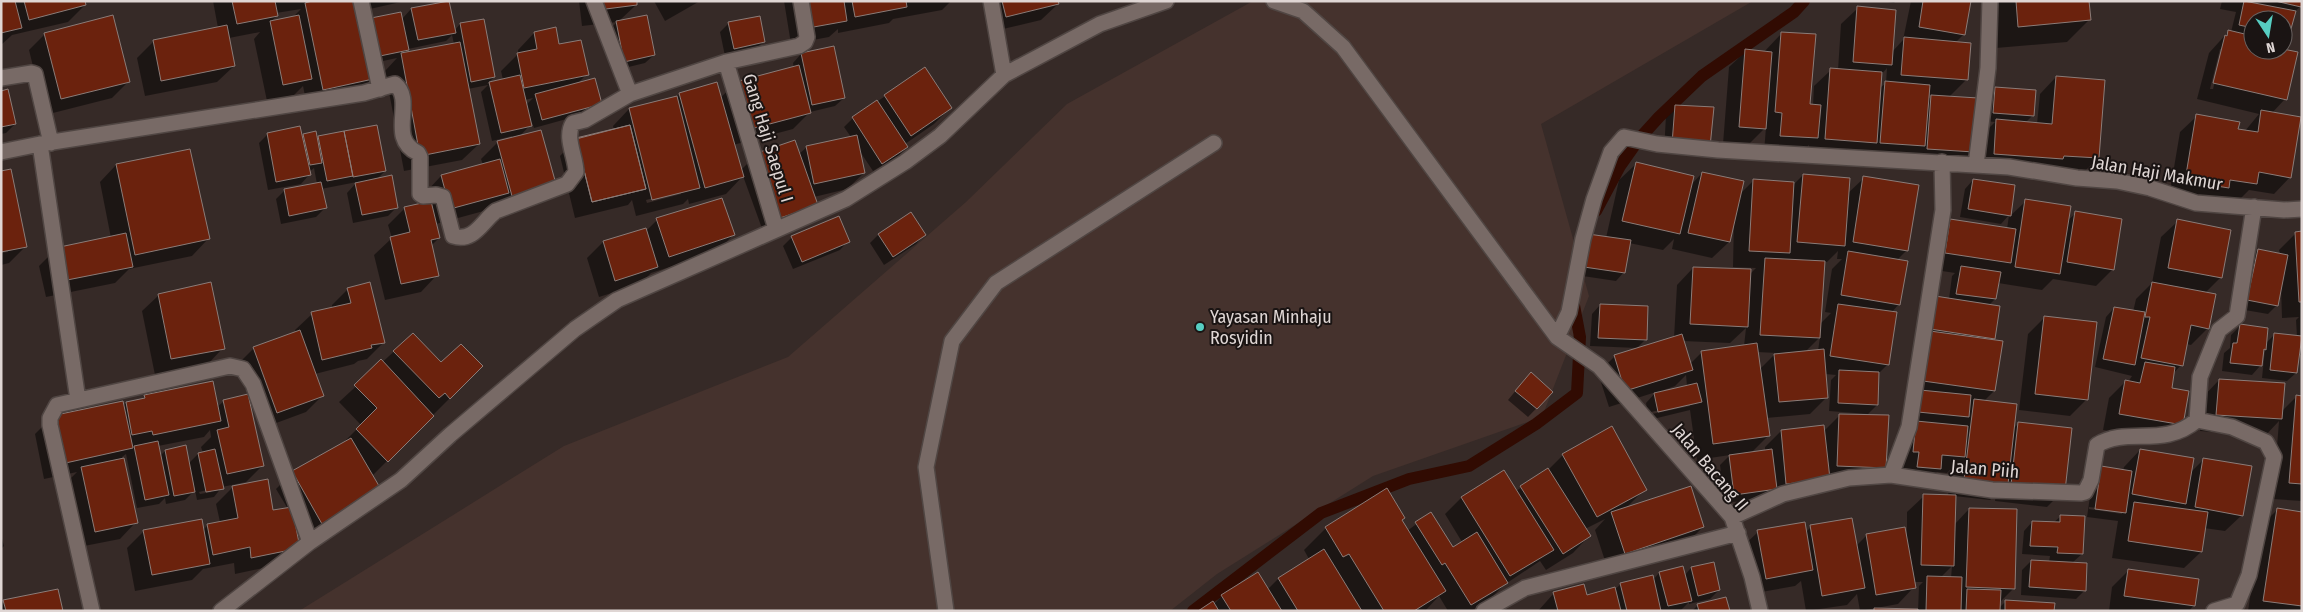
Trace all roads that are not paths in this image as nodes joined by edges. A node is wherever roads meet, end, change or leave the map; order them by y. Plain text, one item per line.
1 (361, 1) edge
2 (594, 1) edge
3 (801, 1) edge
4 (991, 1) edge
5 (1166, 1) edge
6 (1274, 1) edge
7 (1990, 1) edge
8 (1302, 6) edge
9 (726, 62) junction
10 (1004, 75) junction
11 (1, 78) edge
12 (380, 89) junction
13 (630, 94) junction
14 (46, 143) junction
15 (1214, 143) dead end
16 (1, 152) edge
17 (1942, 162) junction
18 (1976, 165) junction
19 (2254, 207) junction
20 (2302, 209) edge
21 (776, 229) junction
22 (1561, 340) junction
23 (78, 400) junction
24 (2198, 420) junction
25 (1891, 475) junction
26 (1732, 517) junction
27 (1738, 533) junction
28 (310, 542) junction
29 (92, 611) edge
30 (221, 611) edge
31 (946, 611) edge
32 (1484, 611) edge
33 (1760, 611) edge
34 (2214, 611) edge

1 - 12 street
2 - 13 street
3 - 9 street, Gang Haji Saepul I
4 - 10 street
5 - 10 street
6 - 8 street
7 - 18 street
8 - 22 street, Jalan Bacang II
9 - 13 street
9 - 21 street, Gang Haji Saepul I
10 - 21 street
11 - 14 street
12 - 13 street
12 - 14 street
14 - 16 street
14 - 23 street
15 - 31 street
17 - 18 street, Jalan Haji Makmur
17 - 22 street, Jalan Haji Makmur
17 - 25 street
18 - 19 street, Jalan Haji Makmur
19 - 20 street, Jalan Haji Makmur
19 - 24 street
21 - 28 street
22 - 26 street, Jalan Bacang II
23 - 28 street
23 - 29 street
24 - 25 street, Jalan Piih
24 - 34 street
25 - 26 street, Jalan Piih
26 - 27 street, Jalan Bacang II
27 - 32 street
27 - 33 street, Jalan Bacang II
28 - 30 street

